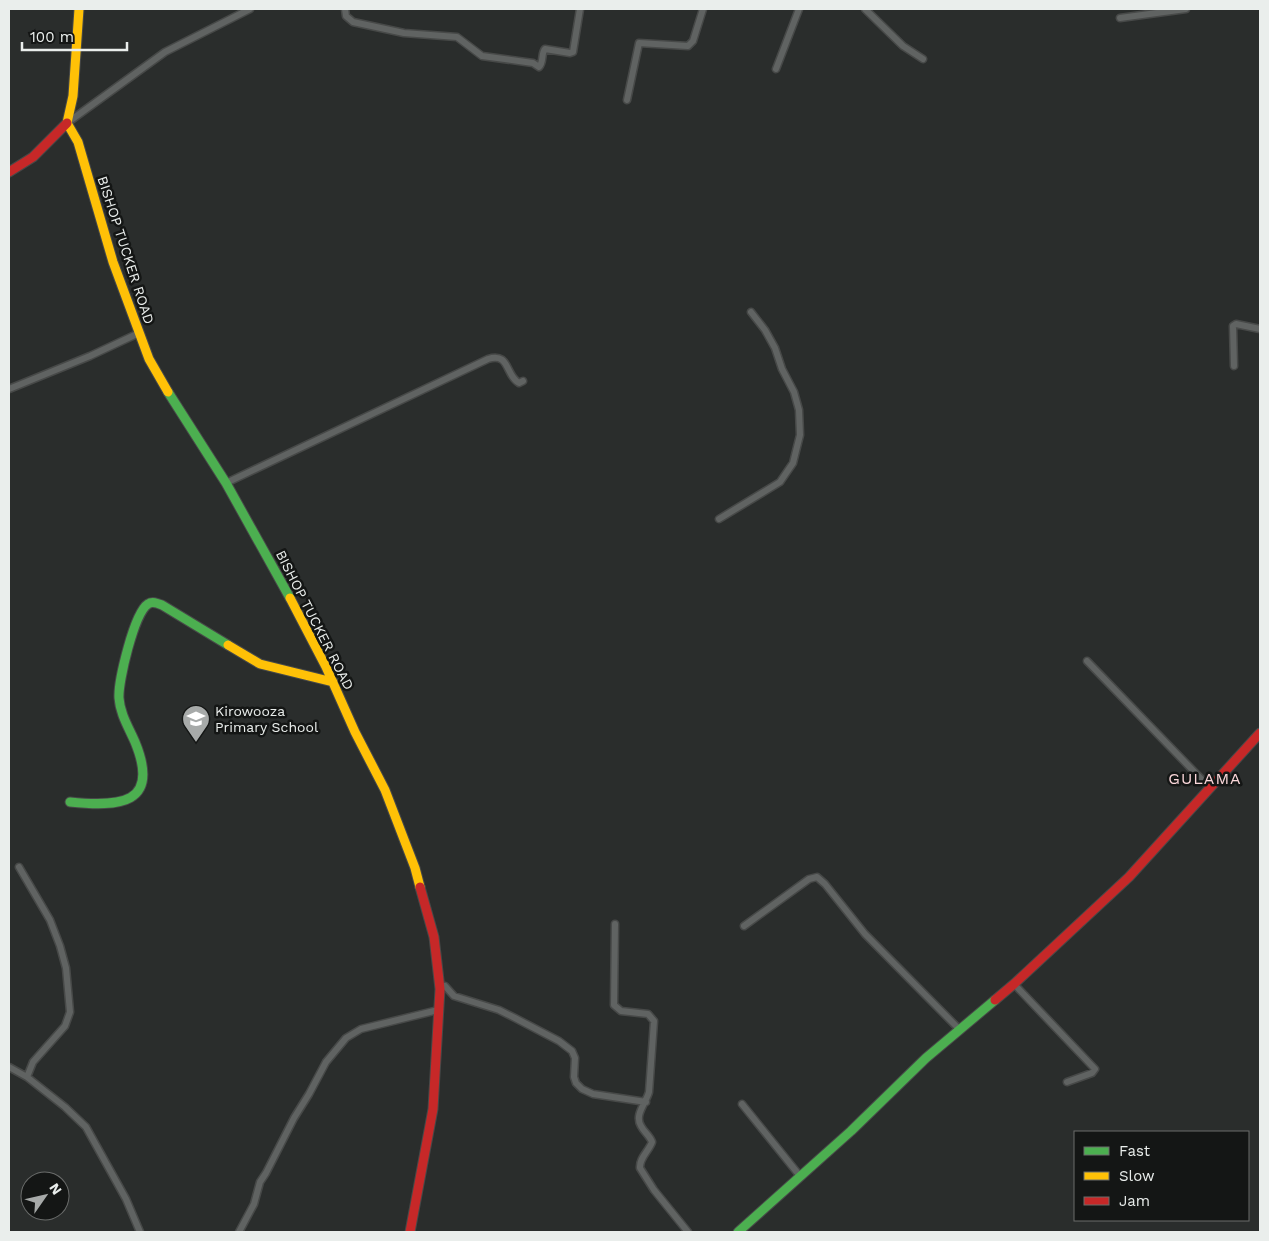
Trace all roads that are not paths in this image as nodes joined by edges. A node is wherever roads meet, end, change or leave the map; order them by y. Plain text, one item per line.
1 (79, 9) edge
2 (250, 9) edge
3 (345, 9) edge
4 (580, 9) edge
5 (703, 9) edge
6 (799, 9) edge
7 (865, 9) edge
8 (1186, 9) edge
9 (1120, 18) dead end
10 (923, 59) dead end
11 (776, 69) dead end
12 (627, 100) dead end
13 (67, 123) junction
14 (9, 172) edge
15 (751, 312) dead end
16 (1260, 329) edge
17 (139, 334) junction
18 (1234, 366) dead end
19 (523, 381) dead end
20 (9, 389) edge
21 (226, 483) junction
22 (719, 519) dead end
23 (1087, 661) dead end
24 (333, 682) junction
25 (1260, 733) edge
26 (1209, 788) junction
27 (70, 802) dead end
28 (19, 867) dead end
29 (615, 924) dead end
30 (744, 926) dead end
31 (1014, 984) junction
32 (445, 986) dead end
33 (438, 1010) junction
34 (959, 1029) junction
35 (9, 1067) edge
36 (26, 1078) junction
37 (1067, 1082) dead end
38 (646, 1102) junction
39 (742, 1104) dead end
40 (800, 1176) junction
41 (140, 1232) edge
42 (239, 1232) edge
43 (410, 1232) edge
44 (688, 1232) edge
45 (738, 1232) edge

1 - 13 main road
2 - 13 street
3 - 4 street
5 - 12 street
6 - 11 street
7 - 10 street
8 - 9 street
13 - 14 main road
13 - 17 main road, BISHOP TUCKER ROAD
15 - 22 street
16 - 18 street
17 - 20 street
17 - 21 main road, BISHOP TUCKER ROAD
19 - 21 street
21 - 24 main road, BISHOP TUCKER ROAD
23 - 26 street
24 - 27 main road
24 - 33 main road, BISHOP TUCKER ROAD
25 - 26 main road
26 - 31 main road
28 - 36 street
29 - 38 street
30 - 34 street
31 - 34 main road
31 - 37 street
32 - 38 street
33 - 42 street
33 - 43 main road, BISHOP TUCKER ROAD
34 - 40 main road
35 - 36 street
36 - 41 street
38 - 44 street
39 - 40 street
40 - 45 main road

